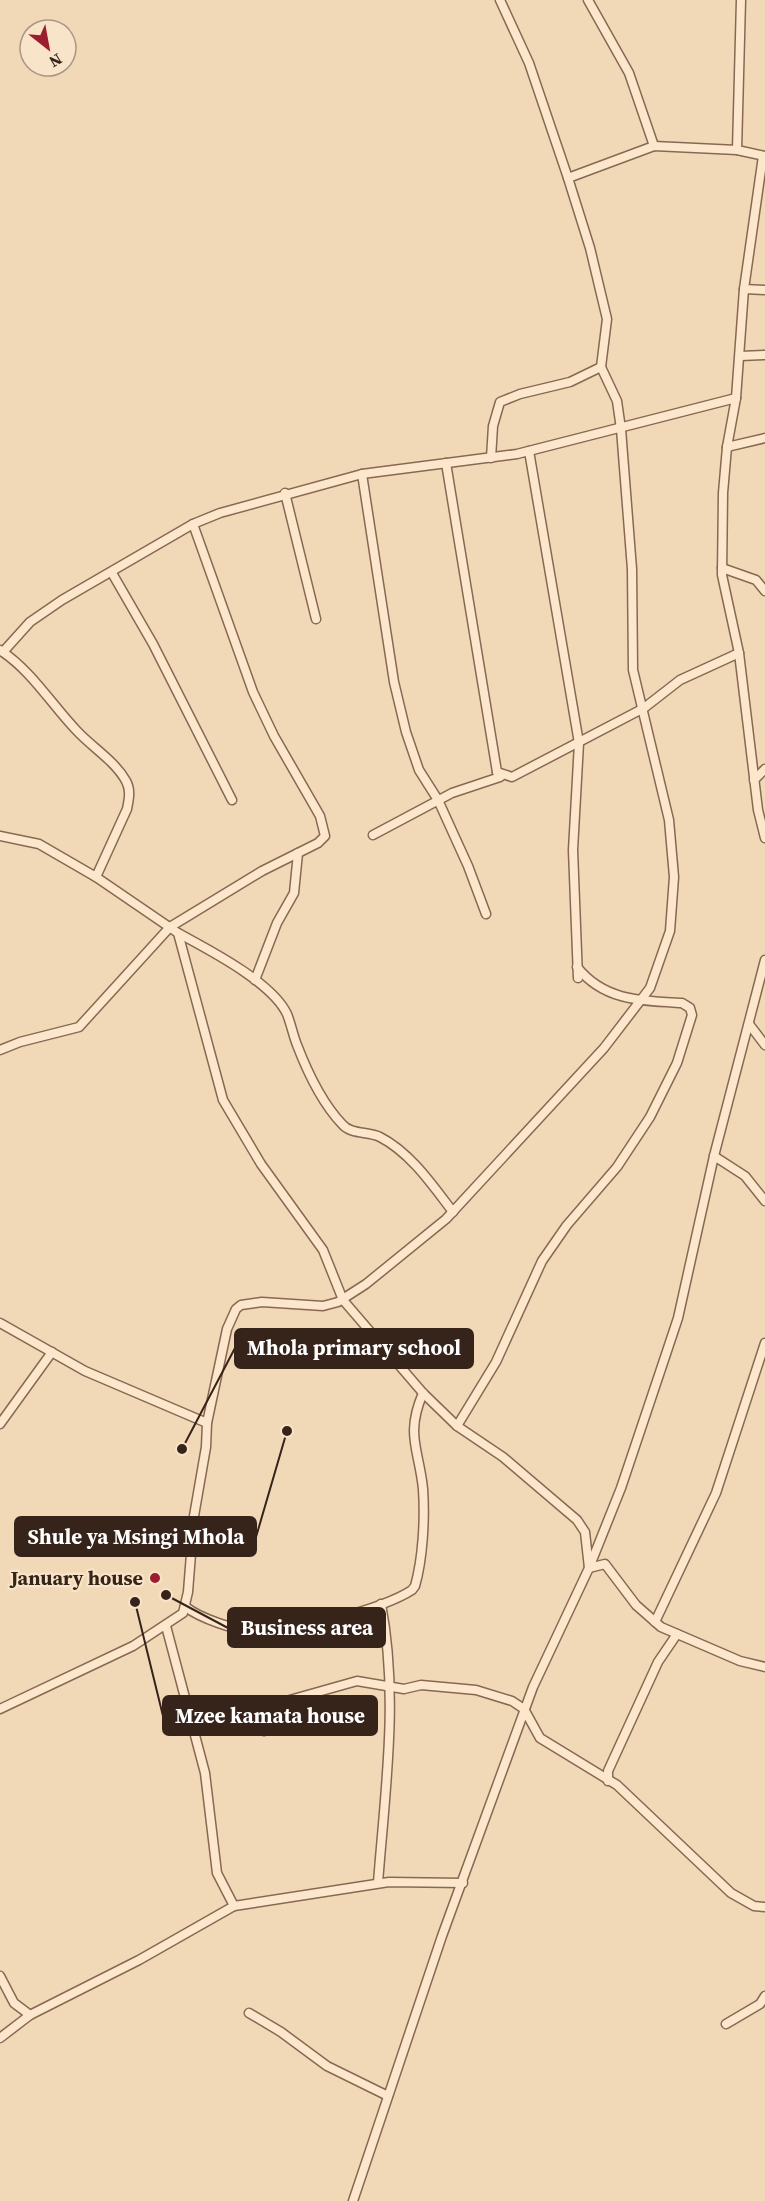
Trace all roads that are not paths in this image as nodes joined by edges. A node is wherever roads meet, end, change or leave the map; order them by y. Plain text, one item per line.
1 (500, 0) edge
2 (588, 0) edge
3 (741, 0) edge
4 (654, 146) junction
5 (737, 150) junction
6 (764, 156) edge
7 (568, 178) junction
8 (744, 289) junction
9 (765, 290) edge
10 (765, 355) edge
11 (740, 356) junction
12 (601, 367) junction
13 (736, 398) junction
14 (621, 429) junction
15 (765, 438) edge
16 (727, 447) junction
17 (530, 451) junction
18 (491, 458) junction
19 (446, 463) junction
20 (362, 474) junction
21 (285, 493) junction
22 (193, 524) junction
23 (722, 568) junction
24 (112, 573) junction
25 (765, 591) edge
26 (316, 619) dead end
27 (1, 651) edge
28 (738, 653) junction
29 (644, 708) junction
30 (579, 743) junction
31 (765, 769) edge
32 (497, 772) junction
33 (754, 780) junction
34 (438, 800) junction
35 (232, 801) dead end
36 (373, 835) dead end
37 (0, 836) edge
38 (765, 838) edge
39 (298, 853) junction
40 (96, 877) junction
41 (486, 914) dead end
42 (170, 927) junction
43 (178, 933) junction
44 (765, 960) edge
45 (577, 967) junction
46 (578, 978) dead end
47 (255, 980) junction
48 (641, 1000) junction
49 (748, 1024) junction
50 (765, 1045) edge
51 (0, 1050) edge
52 (714, 1156) junction
53 (765, 1201) edge
54 (453, 1212) junction
55 (343, 1300) junction
56 (0, 1323) edge
57 (765, 1342) edge
58 (52, 1352) junction
59 (423, 1393) junction
60 (207, 1423) junction
61 (0, 1424) edge
62 (458, 1426) junction
63 (589, 1568) junction
64 (381, 1604) junction
65 (186, 1607) junction
66 (655, 1622) junction
67 (166, 1626) junction
68 (677, 1634) junction
69 (765, 1666) edge
70 (390, 1687) junction
71 (0, 1709) edge
72 (524, 1709) junction
73 (264, 1731) dead end
74 (608, 1781) junction
75 (463, 1883) junction
76 (378, 1884) junction
77 (234, 1906) junction
78 (765, 1907) edge
79 (0, 1976) edge
80 (765, 1996) edge
81 (249, 2013) dead end
82 (30, 2015) junction
83 (726, 2024) dead end
84 (0, 2038) edge
85 (388, 2096) junction
86 (353, 2201) edge

1 - 7 street
2 - 4 street
3 - 5 street
4 - 5 street
4 - 7 street
5 - 6 street
6 - 8 street
7 - 12 street
8 - 9 street
8 - 11 street
10 - 11 street
11 - 13 street
12 - 14 street
12 - 18 street
13 - 14 street
13 - 16 street
14 - 17 street
14 - 29 street
15 - 16 street
16 - 23 street
17 - 18 street
17 - 30 street
18 - 19 street
19 - 20 street
19 - 32 street
20 - 21 street
20 - 34 street
21 - 22 street
21 - 26 street
22 - 24 street
22 - 39 street
23 - 25 street
23 - 28 street
24 - 27 street
24 - 35 street
27 - 40 street
28 - 29 street
28 - 33 street
29 - 30 street
29 - 48 street
30 - 32 street
30 - 45 street
31 - 33 street
32 - 34 street
33 - 38 street
34 - 36 street
34 - 41 street
37 - 40 street
39 - 42 street
39 - 47 street
40 - 42 street
42 - 43 street
42 - 51 street
43 - 47 street
43 - 55 street
44 - 49 street
45 - 46 street
45 - 48 street
47 - 54 street
48 - 54 street
48 - 62 street
49 - 50 street
49 - 52 street
52 - 53 street
52 - 63 street
54 - 55 street
55 - 59 street
55 - 60 street
56 - 58 street
57 - 66 street
58 - 60 street
58 - 61 street
59 - 62 street
59 - 64 street
60 - 65 street
62 - 63 street
63 - 66 street
63 - 72 street
64 - 65 street
64 - 70 street
65 - 67 street
66 - 68 street
67 - 71 street
67 - 77 street
68 - 69 street
68 - 74 street
70 - 72 street
70 - 73 street
70 - 76 street
72 - 74 street
72 - 75 street
74 - 78 street
75 - 76 street
75 - 85 street
76 - 77 street
77 - 82 street
79 - 82 street
80 - 83 street
81 - 85 street
82 - 84 street
85 - 86 street

